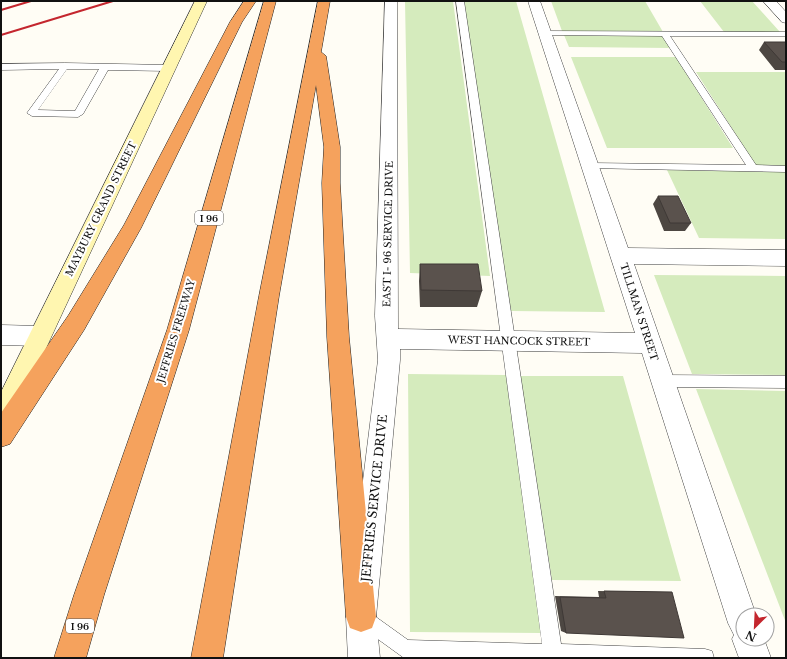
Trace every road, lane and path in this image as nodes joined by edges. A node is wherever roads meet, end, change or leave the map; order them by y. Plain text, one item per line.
1 (201, 1) edge
2 (250, 1) edge
3 (270, 1) edge
4 (324, 1) edge
5 (391, 1) edge
6 (460, 1) edge
7 (534, 1) edge
8 (769, 1) edge
9 (786, 19) edge
10 (545, 33) junction
11 (665, 34) junction
12 (786, 34) edge
13 (317, 38) junction
14 (65, 66) junction
15 (1, 67) edge
16 (105, 67) junction
17 (168, 68) junction
18 (591, 166) junction
19 (753, 168) junction
20 (786, 168) edge
21 (621, 256) junction
22 (786, 258) edge
23 (1, 335) edge
24 (40, 336) junction
25 (388, 339) junction
26 (509, 341) junction
27 (650, 343) junction
28 (662, 381) junction
29 (786, 382) edge
30 (1, 418) edge
31 (1, 435) edge
32 (89, 594) junction
33 (738, 607) edge
34 (361, 617) junction
35 (751, 647) edge
36 (554, 653) junction
37 (63, 658) edge
38 (70, 658) edge
39 (207, 658) edge
40 (364, 658) edge
41 (705, 658) edge
42 (755, 658) edge

1 - 17 street, MAYBURY GRAND STREET
2 - 31 highway
3 - 32 highway, JEFFRIES FREEWAY / I 96
4 - 13 highway
5 - 25 street, EAST I- 96 SERVICE DRIVE
6 - 26 lane
7 - 10 street, TILLMAN STREET
8 - 9 street
10 - 11 lane
10 - 18 street, TILLMAN STREET
11 - 12 lane
11 - 19 lane
13 - 34 highway
13 - 39 highway
14 - 15 lane
14 - 16 lane
14 - 16 lane
16 - 17 lane
17 - 24 street, MAYBURY GRAND STREET
18 - 19 lane
18 - 21 street, TILLMAN STREET
19 - 20 lane
21 - 22 street
21 - 27 street, TILLMAN STREET
23 - 24 street
24 - 30 street, MAYBURY GRAND STREET
25 - 26 street, WEST HANCOCK STREET
25 - 34 street, JEFFRIES SERVICE DRIVE
26 - 27 street, WEST HANCOCK STREET
26 - 36 lane
27 - 28 street, TILLMAN STREET
28 - 29 lane
28 - 33 street, TILLMAN STREET
32 - 37 highway
32 - 38 highway, JEFFRIES FREEWAY / I 96
34 - 36 lane
34 - 40 street, JEFFRIES SERVICE DRIVE
35 - 42 street
36 - 41 lane

